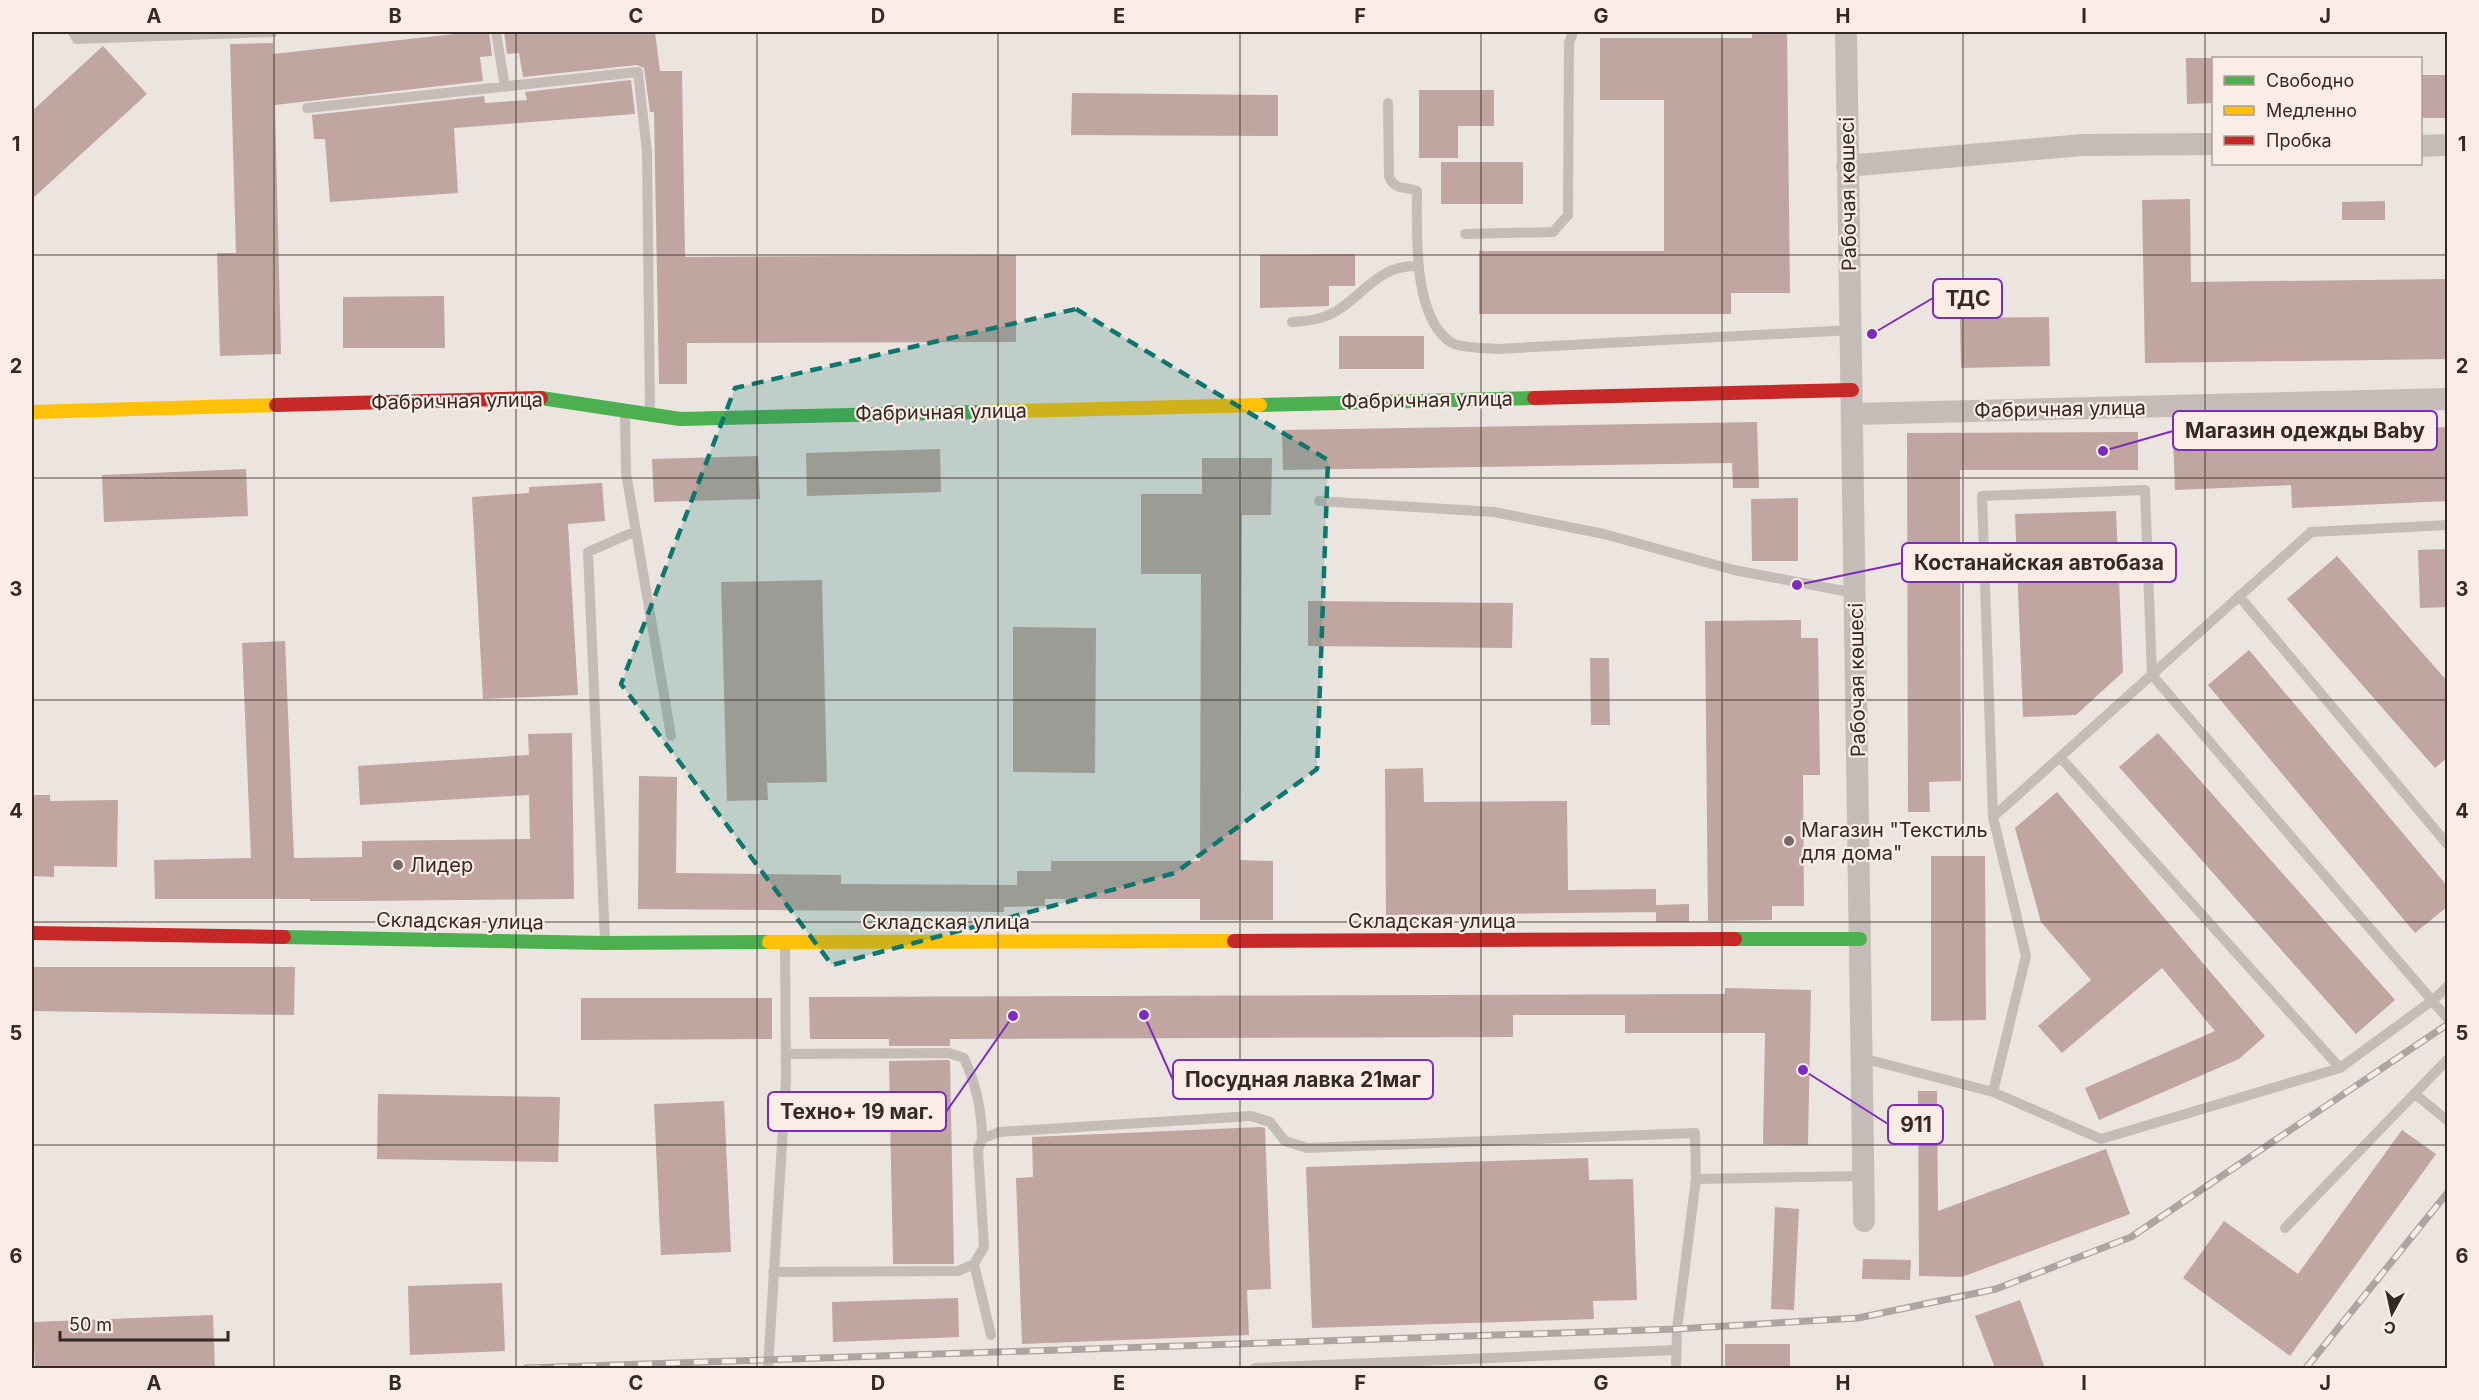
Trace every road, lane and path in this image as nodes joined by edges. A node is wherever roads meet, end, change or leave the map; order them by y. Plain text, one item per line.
1 (74, 32) edge
2 (273, 32) edge
3 (496, 32) edge
4 (1573, 32) edge
5 (1846, 32) edge
6 (505, 87) junction
7 (1388, 103) dead end
8 (307, 108) dead end
9 (2212, 144) edge
10 (2448, 145) edge
11 (2422, 146) edge
12 (1847, 166) junction
13 (1465, 234) dead end
14 (1417, 266) junction
15 (1292, 322) dead end
16 (1852, 330) junction
17 (1852, 390) junction
18 (2448, 399) edge
19 (625, 410) junction
20 (32, 412) edge
21 (650, 414) junction
22 (1853, 414) junction
23 (1319, 501) dead end
24 (2448, 525) edge
25 (636, 531) junction
26 (1855, 593) junction
27 (2239, 596) junction
28 (2151, 675) junction
29 (671, 736) dead end
30 (2060, 757) junction
31 (1993, 817) junction
32 (2448, 845) edge
33 (32, 933) edge
34 (1860, 939) junction
35 (785, 942) junction
36 (605, 943) junction
37 (2448, 986) edge
38 (2433, 1000) junction
39 (2448, 1019) edge
40 (786, 1054) junction
41 (1862, 1058) junction
42 (2448, 1059) edge
43 (2340, 1068) junction
44 (1993, 1092) junction
45 (2415, 1094) junction
46 (2448, 1120) edge
47 (982, 1139) junction
48 (1864, 1176) junction
49 (1696, 1179) junction
50 (1864, 1221) dead end
51 (2285, 1228) dead end
52 (974, 1264) junction
53 (773, 1272) junction
54 (991, 1335) dead end
55 (1675, 1350) junction
56 (768, 1368) edge
57 (1255, 1368) edge
58 (1270, 1368) edge
59 (1676, 1368) edge

1 - 2 lane
3 - 6 lane
4 - 13 lane
5 - 12 street, Рабочая көшесі
6 - 8 lane
6 - 21 lane
7 - 14 lane
9 - 12 street
10 - 11 street
12 - 16 street, Рабочая көшесі
14 - 15 lane
14 - 16 lane
16 - 17 street, Рабочая көшесі
17 - 21 street, Фабричная улица
17 - 22 street, Рабочая көшесі
18 - 22 street, Фабричная улица
19 - 20 street, Фабричная улица
19 - 21 street, Фабричная улица
19 - 25 lane
22 - 26 street, Рабочая көшесі
23 - 26 lane
24 - 27 lane
25 - 29 lane
25 - 36 lane
26 - 34 street, Рабочая көшесі
27 - 28 lane
27 - 32 lane
28 - 30 lane
28 - 31 lane
28 - 38 lane
30 - 31 lane
30 - 43 lane
31 - 44 lane
33 - 36 street, Складская улица
34 - 35 street, Складская улица
34 - 41 street, Рабочая көшесі
35 - 36 street, Складская улица
35 - 40 lane
37 - 38 lane
38 - 39 lane
38 - 43 lane
40 - 47 lane
40 - 53 lane
41 - 44 lane
41 - 48 street, Рабочая көшесі
42 - 45 lane
43 - 44 lane
45 - 46 lane
45 - 51 lane
47 - 49 lane
47 - 52 lane
48 - 49 lane
48 - 50 street, Рабочая көшесі
49 - 55 lane
52 - 53 lane
52 - 54 lane
53 - 56 lane
55 - 58 lane
55 - 59 lane
57 - 58 lane

